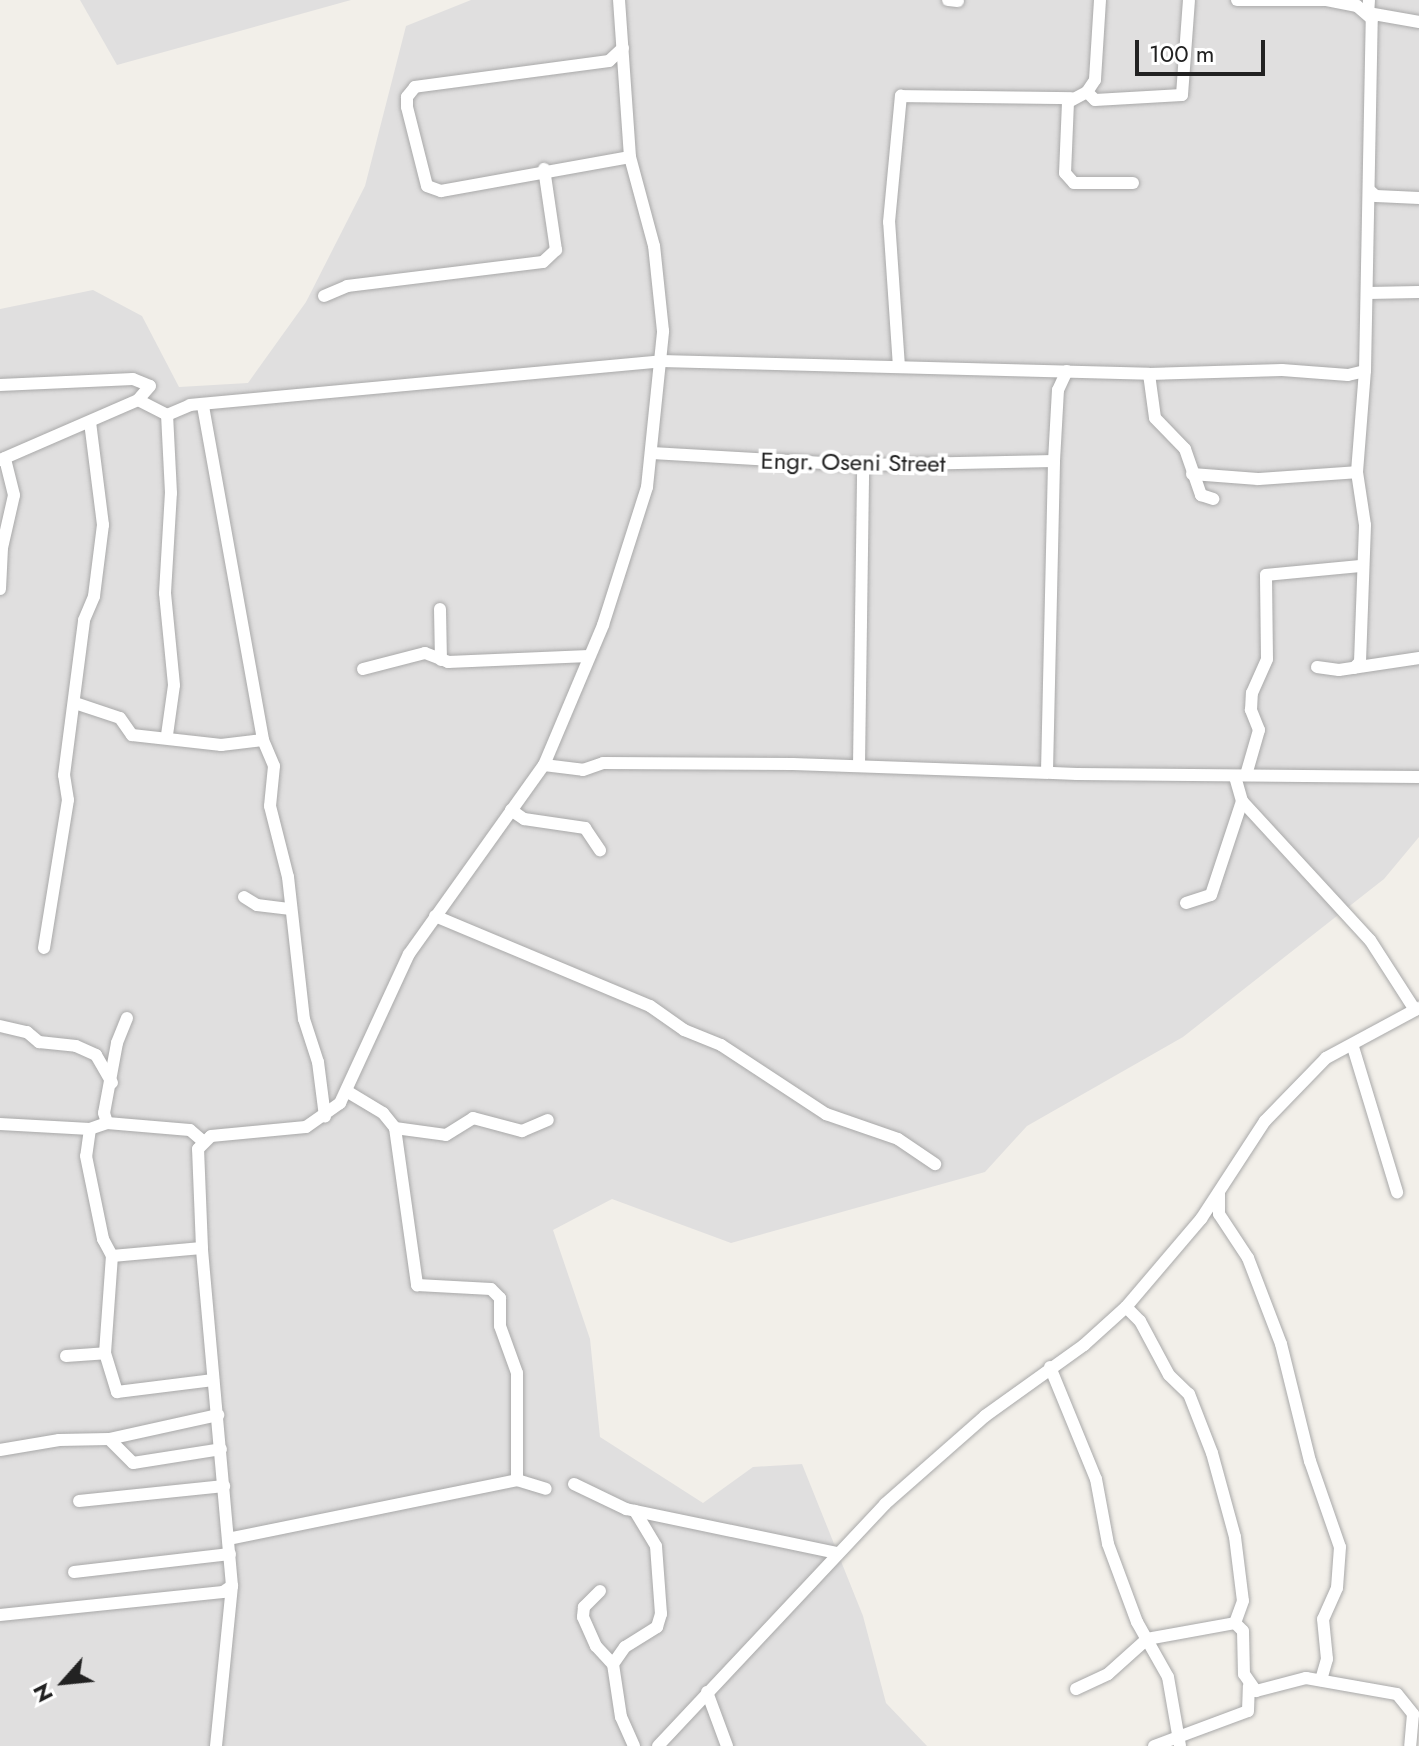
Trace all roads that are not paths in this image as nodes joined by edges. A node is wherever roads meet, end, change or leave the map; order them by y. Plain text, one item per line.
1 (619, 0) edge
2 (1100, 0) edge
3 (1189, 0) edge
4 (1237, 0) edge
5 (1285, 1) edge
6 (1369, 7) edge
7 (1419, 22) edge
8 (623, 48) junction
9 (1087, 92) junction
10 (1071, 98) junction
11 (630, 157) junction
12 (544, 169) junction
13 (1133, 183) dead end
14 (1369, 190) junction
15 (1419, 198) edge
16 (1419, 292) edge
17 (1368, 293) junction
18 (324, 296) dead end
19 (661, 361) junction
20 (899, 367) junction
21 (1067, 371) junction
22 (1365, 371) junction
23 (1149, 374) junction
24 (0, 385) edge
25 (138, 400) junction
26 (203, 406) junction
27 (167, 415) junction
28 (90, 422) junction
29 (652, 453) junction
30 (2, 459) edge
31 (1054, 461) junction
32 (863, 465) junction
33 (1357, 472) junction
34 (1192, 474) junction
35 (1213, 499) dead end
36 (1360, 566) junction
37 (0, 589) edge
38 (440, 609) dead end
39 (589, 656) junction
40 (1419, 658) edge
41 (441, 660) junction
42 (1317, 667) dead end
43 (1354, 668) junction
44 (363, 669) dead end
45 (75, 703) junction
46 (167, 735) junction
47 (263, 740) junction
48 (544, 765) junction
49 (859, 765) junction
50 (1047, 771) junction
51 (1240, 776) junction
52 (1419, 777) edge
53 (1242, 801) junction
54 (511, 810) junction
55 (600, 850) dead end
56 (244, 897) dead end
57 (1186, 903) dead end
58 (289, 909) junction
59 (435, 916) junction
60 (44, 948) dead end
61 (1417, 1009) edge
62 (127, 1018) dead end
63 (0, 1026) edge
64 (1353, 1047) junction
65 (112, 1083) junction
66 (348, 1092) junction
67 (325, 1117) junction
68 (548, 1120) dead end
69 (107, 1123) junction
70 (0, 1124) edge
71 (395, 1128) junction
72 (90, 1129) junction
73 (204, 1142) junction
74 (935, 1164) dead end
75 (1397, 1192) dead end
76 (1219, 1193) junction
77 (202, 1248) junction
78 (112, 1256) junction
79 (1126, 1307) junction
80 (105, 1353) junction
81 (66, 1356) dead end
82 (1050, 1367) junction
83 (213, 1380) junction
84 (218, 1415) junction
85 (109, 1439) junction
86 (221, 1449) junction
87 (0, 1450) edge
88 (517, 1480) junction
89 (574, 1484) dead end
90 (224, 1486) junction
91 (546, 1489) dead end
92 (79, 1501) dead end
93 (635, 1511) junction
94 (228, 1539) junction
95 (837, 1553) junction
96 (230, 1554) junction
97 (74, 1572) dead end
98 (600, 1591) dead end
99 (229, 1593) junction
100 (0, 1615) edge
101 (1235, 1623) junction
102 (1147, 1639) junction
103 (613, 1664) junction
104 (1321, 1680) junction
105 (1249, 1686) junction
106 (1076, 1689) dead end
107 (707, 1692) junction
108 (1179, 1742) edge
109 (216, 1746) edge
110 (634, 1746) edge
111 (658, 1746) edge
112 (727, 1746) edge
113 (1154, 1746) edge
114 (1410, 1746) edge

1 - 8 street
2 - 9 street
3 - 9 street
4 - 5 street
5 - 6 street
6 - 7 street
6 - 14 street
8 - 11 street
8 - 12 street
9 - 10 street
10 - 13 street
10 - 20 street
11 - 12 street
11 - 19 street
12 - 18 street
14 - 15 street
14 - 17 street
16 - 17 street
17 - 22 street
19 - 20 street
19 - 26 street
19 - 29 street
20 - 21 street
21 - 23 street
21 - 31 street
22 - 23 street
22 - 33 street
23 - 34 street
24 - 25 street
25 - 27 street
25 - 28 street
26 - 27 street
26 - 47 street
27 - 46 street
28 - 30 street
28 - 45 street
29 - 32 street, Engr. Oseni Street
29 - 39 street
30 - 37 street
31 - 32 street, Engr. Oseni Street
31 - 50 street
32 - 49 street
33 - 34 street
33 - 36 street
34 - 35 street
36 - 43 street
36 - 51 street
38 - 41 street
39 - 41 street
39 - 48 street
40 - 43 street
41 - 44 street
42 - 43 street
45 - 46 street
45 - 60 street
46 - 47 street
47 - 58 street
48 - 49 street
48 - 54 street
49 - 50 street
50 - 51 street
51 - 52 street
51 - 53 street
53 - 57 street
53 - 61 street
54 - 55 street
54 - 59 street
56 - 58 street
58 - 67 street
59 - 66 street
59 - 74 street
61 - 64 street
62 - 65 street
63 - 65 street
64 - 75 street
64 - 76 street
65 - 69 street
66 - 67 street
66 - 71 street
67 - 73 street
68 - 71 street
69 - 72 street
69 - 73 street
70 - 72 street
71 - 88 street
72 - 78 street
73 - 77 street
76 - 79 street
76 - 104 street
77 - 78 street
77 - 83 street
78 - 80 street
79 - 82 street
79 - 101 street
80 - 81 street
80 - 83 street
82 - 95 street
82 - 102 street
83 - 84 street
84 - 85 street
84 - 86 street
85 - 86 street
85 - 87 street
86 - 90 street
88 - 91 street
88 - 94 street
89 - 93 street
90 - 92 street
90 - 94 street
93 - 95 street
93 - 103 street
94 - 96 street
95 - 107 street
96 - 97 street
96 - 99 street
98 - 103 street
99 - 100 street
99 - 109 street
101 - 102 street
101 - 105 street
102 - 106 street
102 - 108 street
103 - 110 street
104 - 105 street
104 - 114 street
105 - 108 street
107 - 111 street
107 - 112 street
108 - 113 street

